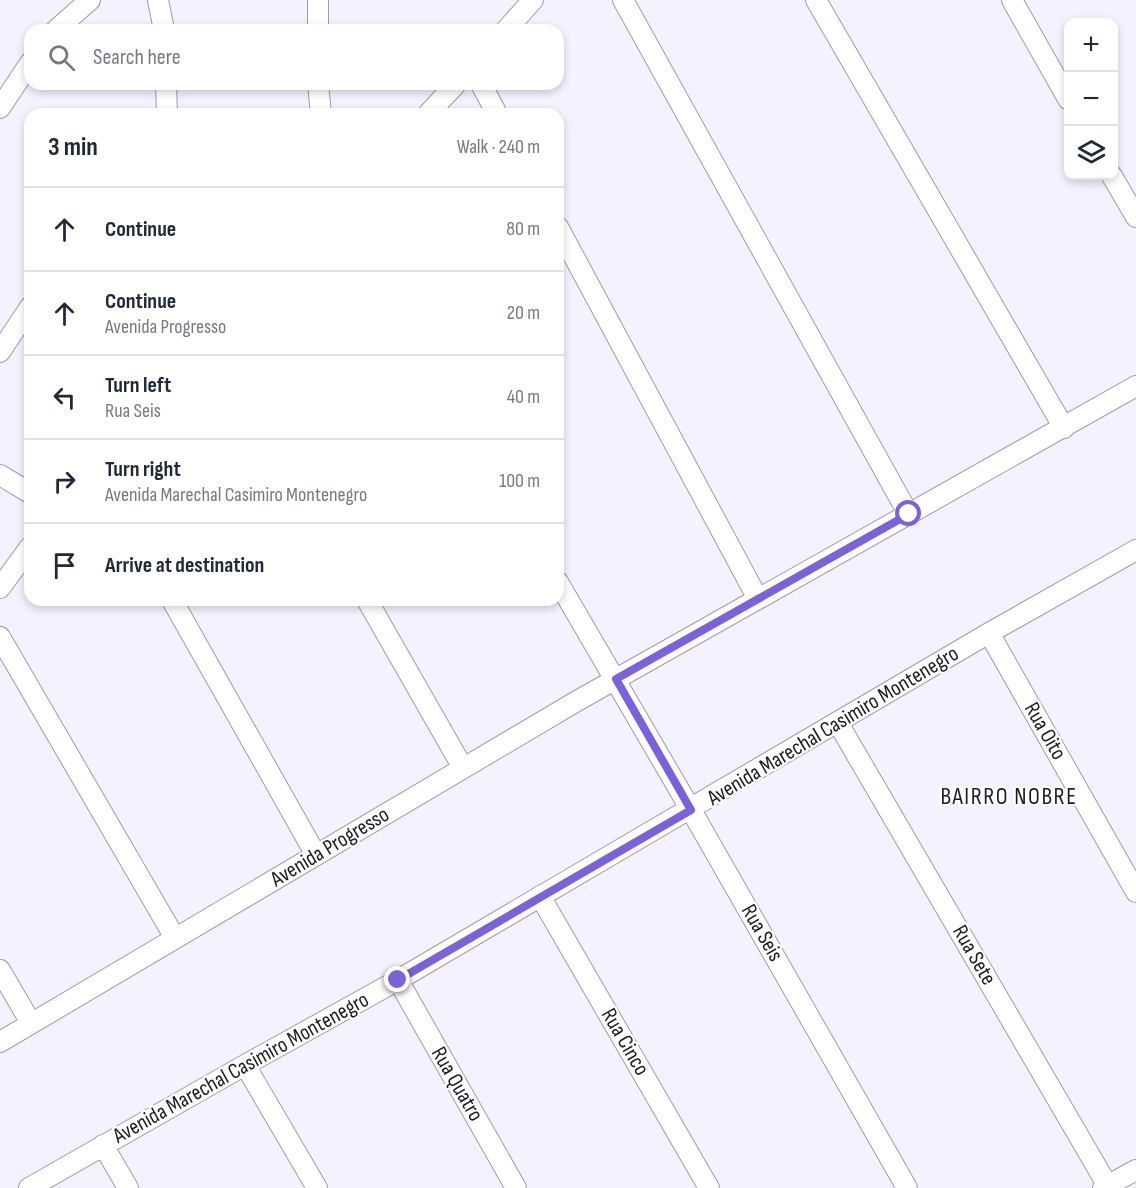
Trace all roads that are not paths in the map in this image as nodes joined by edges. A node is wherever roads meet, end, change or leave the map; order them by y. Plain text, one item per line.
1 (90, 0) edge
2 (158, 0) edge
3 (318, 0) edge
4 (533, 0) edge
5 (623, 0) edge
6 (816, 0) edge
7 (1012, 0) edge
8 (63, 24) edge
9 (163, 24) edge
10 (318, 24) edge
11 (511, 24) edge
12 (24, 72) edge
13 (319, 90) edge
14 (450, 90) edge
15 (484, 90) edge
16 (1064, 92) edge
17 (0, 108) edge
18 (320, 108) edge
19 (434, 108) edge
20 (494, 108) edge
21 (1114, 180) edge
22 (1136, 217) edge
23 (564, 239) edge
24 (24, 316) edge
25 (0, 352) edge
26 (1136, 386) edge
27 (1064, 428) junction
28 (0, 475) edge
29 (24, 490) edge
30 (909, 514) junction
31 (24, 555) edge
32 (1134, 556) edge
33 (0, 588) edge
34 (564, 592) edge
35 (758, 599) junction
36 (175, 606) edge
37 (370, 606) edge
38 (989, 633) junction
39 (0, 637) edge
40 (616, 679) junction
41 (838, 723) junction
42 (464, 768) junction
43 (691, 810) junction
44 (316, 855) junction
45 (1136, 892) edge
46 (540, 896) junction
47 (175, 938) junction
48 (0, 970) edge
49 (398, 980) junction
50 (31, 1023) junction
51 (0, 1042) edge
52 (245, 1065) junction
53 (103, 1145) junction
54 (1136, 1170) edge
55 (1106, 1187) edge
56 (29, 1188) edge
57 (128, 1188) edge
58 (317, 1188) edge
59 (516, 1188) edge
60 (710, 1188) edge
61 (907, 1188) edge

1 - 8 street
2 - 9 street
3 - 10 street
4 - 11 street
5 - 30 street
6 - 27 street
7 - 16 street
12 - 17 street
13 - 18 street
14 - 19 street
15 - 20 street
21 - 22 street
23 - 35 street
24 - 25 street
26 - 27 street, Avenida Progresso
27 - 30 street, Avenida Progresso
28 - 29 street
30 - 35 street, Avenida Progresso
31 - 33 street
32 - 38 street, Avenida Marechal Casimiro Montenegro
34 - 40 street, Rua Seis
35 - 40 street, Avenida Progresso
36 - 44 street
37 - 42 street
38 - 41 street, Avenida Marechal Casimiro Montenegro
38 - 45 street, Rua Oito
39 - 47 street
40 - 42 street, Avenida Progresso
40 - 43 street, Rua Seis
41 - 43 street, Avenida Marechal Casimiro Montenegro
41 - 55 street, Rua Sete
42 - 44 street, Avenida Progresso
43 - 46 street, Avenida Marechal Casimiro Montenegro
43 - 61 street, Rua Seis
44 - 47 street, Avenida Progresso
46 - 49 street, Avenida Marechal Casimiro Montenegro
46 - 60 street, Rua Cinco
47 - 50 street, Avenida Progresso
48 - 50 street
49 - 52 street, Avenida Marechal Casimiro Montenegro
49 - 59 street, Rua Quatro
50 - 51 street, Avenida Progresso
52 - 53 street, Avenida Marechal Casimiro Montenegro
52 - 58 street
53 - 56 street, Avenida Marechal Casimiro Montenegro
53 - 57 street
54 - 55 street

